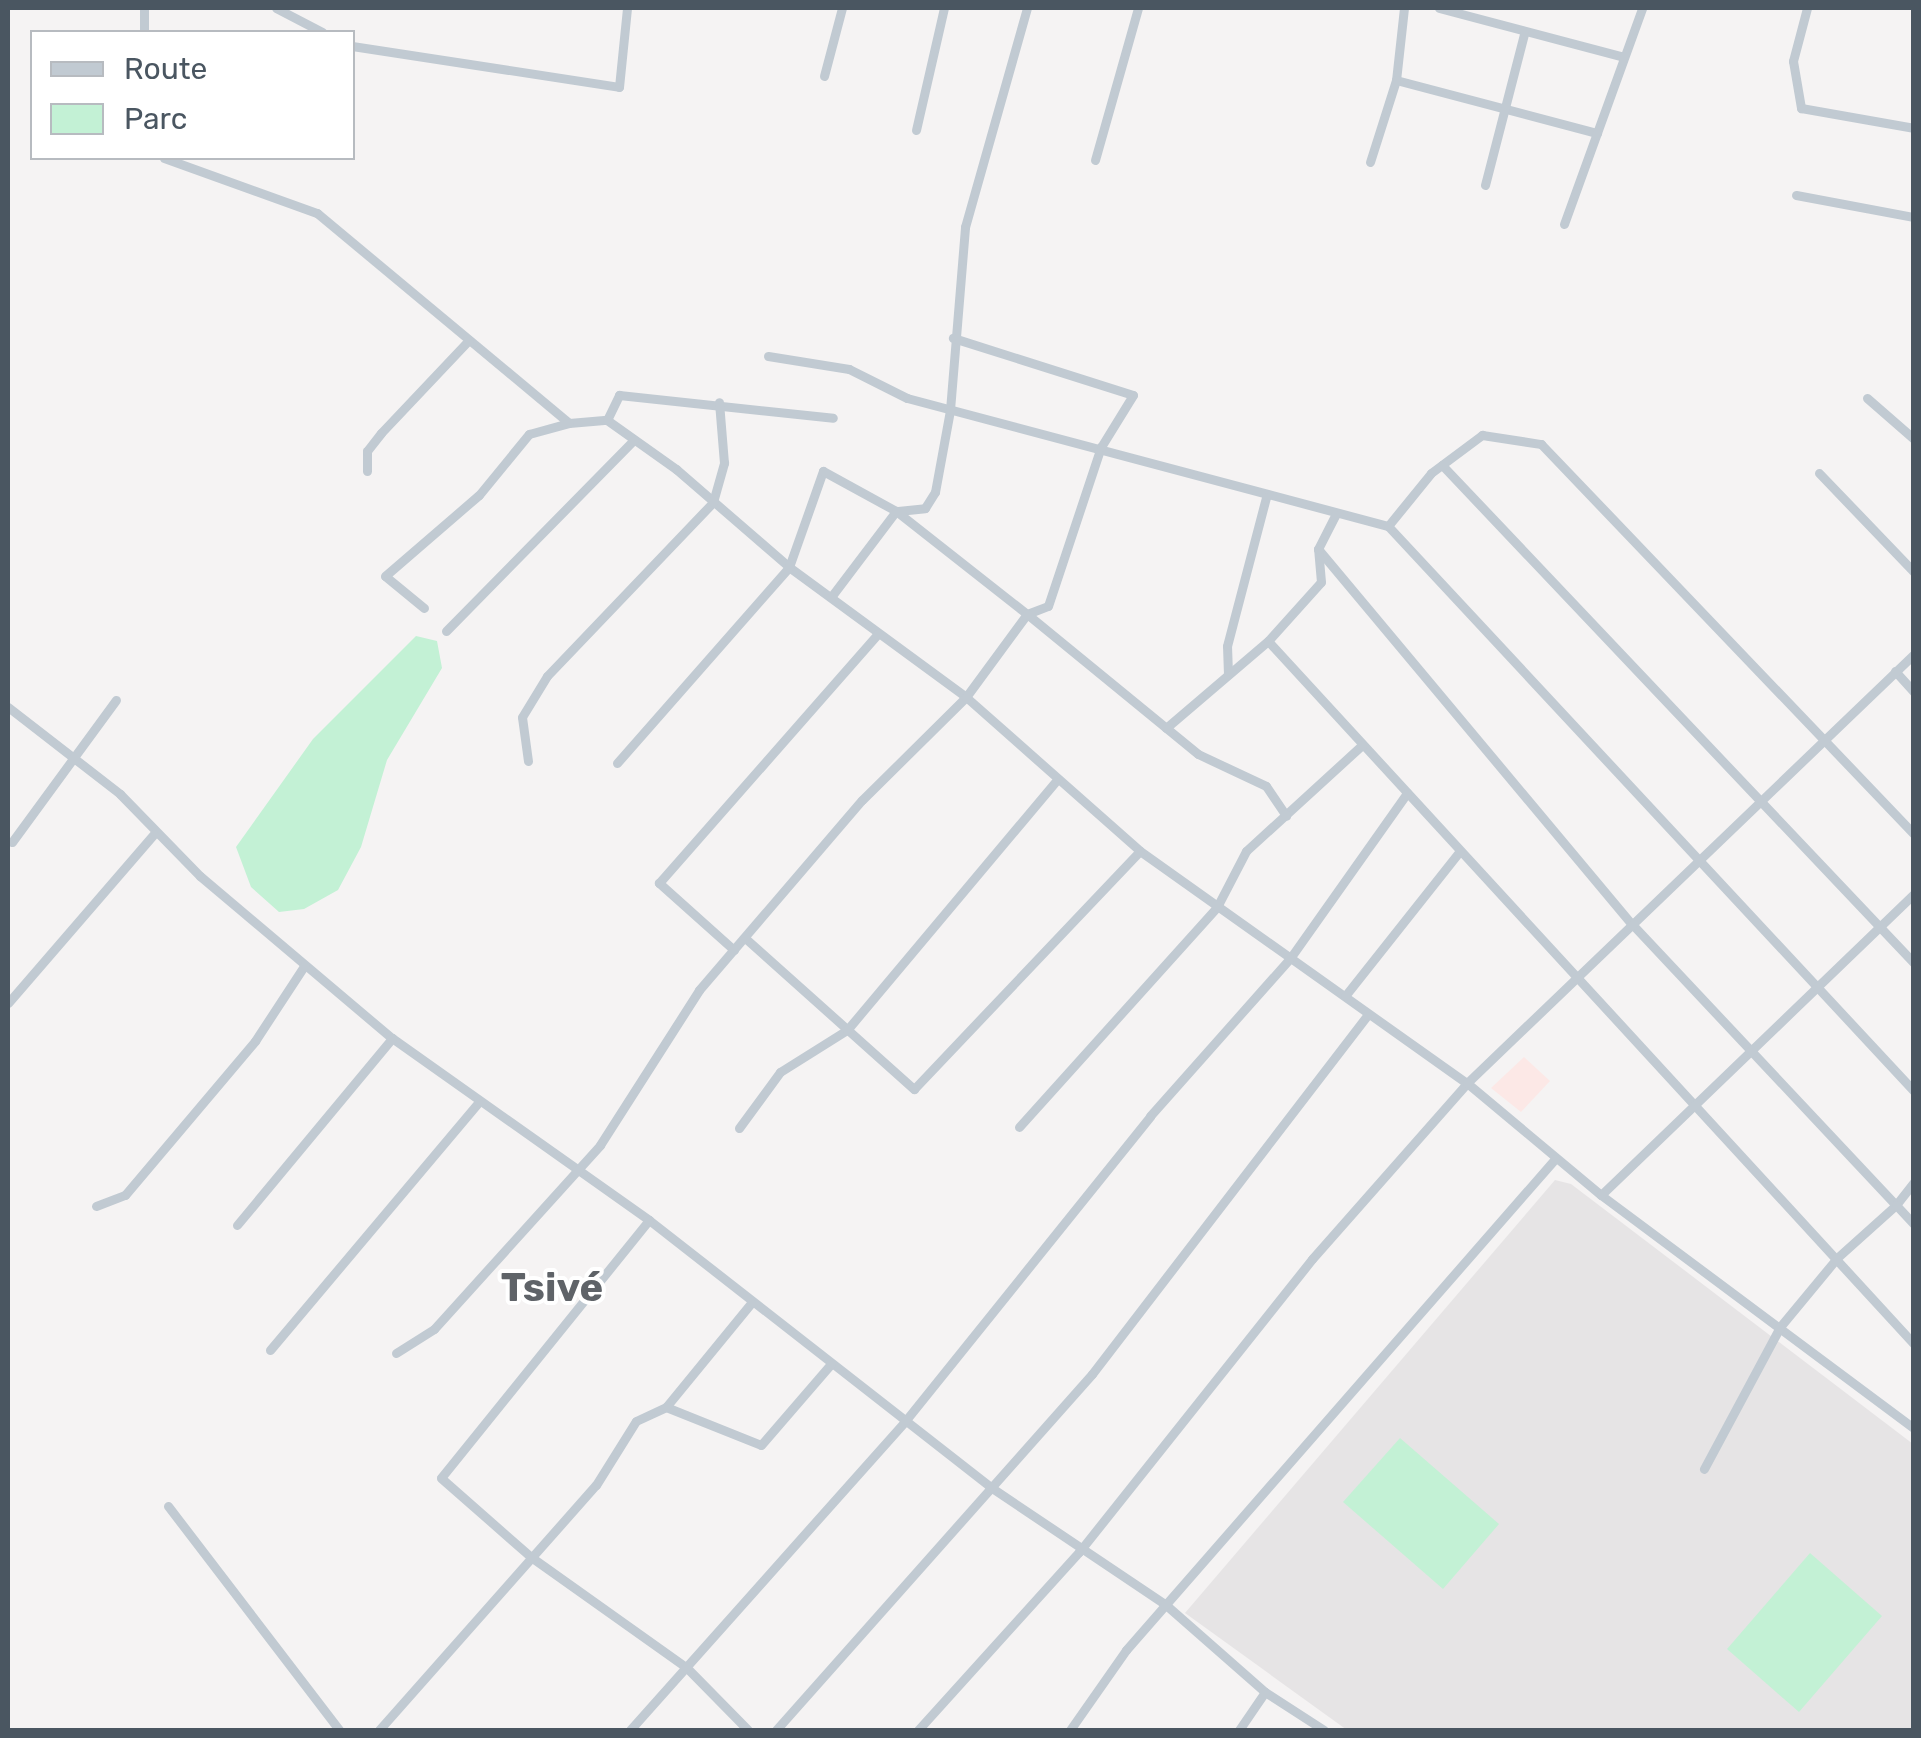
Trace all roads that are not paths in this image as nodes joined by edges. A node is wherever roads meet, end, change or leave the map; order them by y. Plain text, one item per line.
1 (276, 8) edge
2 (627, 8) edge
3 (842, 8) edge
4 (944, 8) edge
5 (1027, 8) edge
6 (1138, 8) edge
7 (1404, 8) edge
8 (1439, 8) edge
9 (1642, 8) edge
10 (1807, 8) edge
11 (318, 30) edge
12 (1524, 34) junction
13 (355, 46) edge
14 (1624, 57) junction
15 (824, 76) dead end
16 (1396, 80) junction
17 (1508, 107) junction
18 (1914, 128) edge
19 (916, 130) dead end
20 (1597, 133) junction
21 (170, 160) edge
22 (1095, 160) dead end
23 (1370, 162) dead end
24 (1485, 186) dead end
25 (1796, 195) dead end
26 (1914, 217) edge
27 (1564, 224) dead end
28 (953, 338) junction
29 (469, 340) junction
30 (768, 356) dead end
31 (1868, 398) dead end
32 (719, 402) junction
33 (950, 410) junction
34 (832, 418) dead end
35 (607, 420) junction
36 (568, 422) junction
37 (1914, 439) edge
38 (634, 440) junction
39 (1101, 447) junction
40 (1442, 465) junction
41 (366, 472) dead end
42 (1819, 473) dead end
43 (1266, 498) junction
44 (712, 502) junction
45 (896, 511) junction
46 (1335, 515) junction
47 (1388, 526) junction
48 (1318, 549) junction
49 (789, 567) junction
50 (1914, 572) edge
51 (832, 597) junction
52 (424, 608) dead end
53 (1027, 614) junction
54 (446, 631) dead end
55 (878, 634) junction
56 (1268, 641) junction
57 (1914, 654) edge
58 (1895, 671) junction
59 (1228, 674) junction
60 (1914, 692) edge
61 (966, 697) junction
62 (116, 700) dead end
63 (8, 707) edge
64 (1166, 728) junction
65 (1823, 740) junction
66 (1362, 745) junction
67 (69, 761) junction
68 (528, 762) dead end
69 (617, 763) dead end
70 (1055, 782) junction
71 (1407, 793) junction
72 (1759, 800) junction
73 (1286, 816) junction
74 (154, 834) junction
75 (1914, 834) edge
76 (12, 842) dead end
77 (1140, 851) junction
78 (1459, 852) junction
79 (1698, 860) junction
80 (1914, 894) edge
81 (1217, 907) junction
82 (1631, 924) junction
83 (1878, 926) junction
84 (745, 938) junction
85 (734, 950) junction
86 (1291, 957) junction
87 (1914, 962) edge
88 (304, 966) junction
89 (1578, 974) junction
90 (1816, 987) junction
91 (1345, 996) junction
92 (8, 1004) edge
93 (1367, 1016) junction
94 (847, 1030) junction
95 (392, 1038) junction
96 (1749, 1049) junction
97 (1466, 1082) junction
98 (1914, 1090) edge
99 (1693, 1100) junction
100 (478, 1103) junction
101 (1020, 1127) dead end
102 (739, 1128) dead end
103 (1556, 1159) junction
104 (571, 1169) junction
105 (1914, 1182) edge
106 (1601, 1195) junction
107 (1896, 1205) junction
108 (96, 1206) dead end
109 (649, 1220) junction
110 (237, 1224) dead end
111 (1914, 1224) edge
112 (1837, 1258) junction
113 (752, 1304) junction
114 (1780, 1327) junction
115 (1914, 1344) edge
116 (270, 1350) dead end
117 (396, 1353) dead end
118 (830, 1365) junction
119 (666, 1407) junction
120 (906, 1420) junction
121 (1914, 1428) edge
122 (1704, 1470) dead end
123 (989, 1486) junction
124 (168, 1506) dead end
125 (1079, 1552) junction
126 (531, 1556) junction
127 (1166, 1604) junction
128 (686, 1667) junction
129 (1265, 1692) junction
130 (339, 1730) edge
131 (379, 1730) edge
132 (630, 1730) edge
133 (748, 1730) edge
134 (776, 1730) edge
135 (918, 1730) edge
136 (1070, 1730) edge
137 (1239, 1730) edge
138 (1324, 1730) edge

1 - 11 street
2 - 13 street
3 - 15 street
4 - 19 street
5 - 28 street
6 - 22 street
7 - 16 street
8 - 12 street
9 - 14 street
10 - 18 street
12 - 14 street
12 - 17 street
14 - 20 street
16 - 17 street
16 - 23 street
17 - 20 street
17 - 24 street
20 - 27 street
21 - 29 street
25 - 26 street
28 - 33 street
28 - 39 street
29 - 36 street
29 - 41 street
30 - 33 street
31 - 37 street
32 - 34 street
32 - 35 street
32 - 44 street
33 - 39 street
33 - 45 street
35 - 36 street
35 - 38 street
36 - 52 street
38 - 44 street
38 - 54 street
39 - 43 street
39 - 53 street
40 - 47 street
40 - 65 street
40 - 72 street
42 - 50 street
43 - 46 street
43 - 59 street
44 - 49 street
44 - 68 street
45 - 49 street
45 - 51 street
45 - 53 street
46 - 47 street
46 - 48 street
47 - 79 street
48 - 56 street
48 - 82 street
49 - 51 street
49 - 69 street
51 - 55 street
53 - 61 street
53 - 64 street
55 - 61 street
55 - 85 street
56 - 59 street
56 - 66 street
57 - 58 street
58 - 60 street
58 - 65 street
59 - 64 street
61 - 70 street
61 - 84 street
62 - 67 street
63 - 67 street
64 - 73 street
65 - 72 street
65 - 75 street
66 - 71 street
66 - 73 street
67 - 74 street
67 - 76 street
70 - 77 street
70 - 94 street
71 - 78 street
71 - 86 street
72 - 79 street
72 - 83 street
73 - 81 street
74 - 88 street
74 - 92 street
77 - 81 street
77 - 94 street
78 - 89 street
78 - 91 street
79 - 82 street
79 - 90 street
80 - 83 street
81 - 86 street
81 - 101 street
82 - 89 street
82 - 96 street
83 - 87 street
83 - 90 street
84 - 85 street
84 - 94 street
85 - 104 street
86 - 91 street
86 - 120 street
88 - 95 street
88 - 108 street
89 - 97 street
89 - 99 street
90 - 96 street
90 - 98 street
91 - 93 street
93 - 97 street
93 - 123 street
94 - 102 street
95 - 100 street
95 - 110 street
96 - 99 street
96 - 107 street
97 - 103 street
97 - 125 street
99 - 106 street
99 - 112 street
100 - 104 street
100 - 116 street
103 - 106 street
103 - 127 street
104 - 109 street
104 - 117 street
105 - 107 street
106 - 114 street
107 - 111 street
107 - 112 street
109 - 113 street
109 - 126 street
112 - 114 street
112 - 115 street
113 - 118 street
113 - 119 street
114 - 121 street
114 - 122 street
118 - 119 street
118 - 120 street
119 - 126 street
120 - 123 street
120 - 128 street
123 - 125 street
123 - 134 street
124 - 130 street
125 - 127 street
125 - 135 street
126 - 128 street
126 - 131 street
127 - 129 street
127 - 136 street
128 - 132 street
128 - 133 street
129 - 137 street
129 - 138 street

